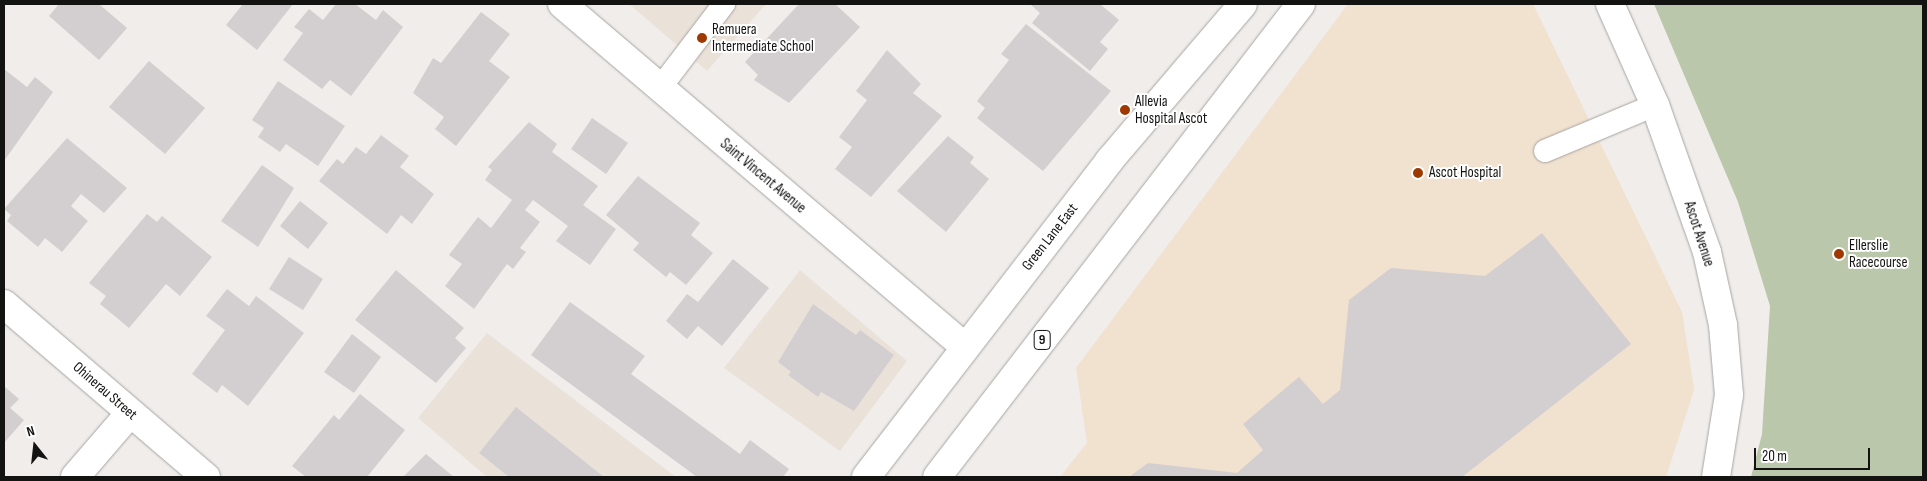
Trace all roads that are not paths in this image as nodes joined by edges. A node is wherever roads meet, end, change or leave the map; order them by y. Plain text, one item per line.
1 (562, 4) edge
2 (724, 4) edge
3 (1243, 4) edge
4 (1301, 4) edge
5 (1610, 4) edge
6 (660, 88) junction
7 (1655, 105) junction
8 (1545, 152) dead end
9 (4, 304) edge
10 (965, 347) junction
11 (130, 413) junction
12 (75, 477) edge
13 (206, 477) edge
14 (866, 477) edge
15 (937, 477) edge
16 (1716, 477) edge

1 - 6 street, Saint Vincent Avenue
2 - 6 lane
3 - 10 street, Green Lane East
4 - 15 street, 9
5 - 7 street, Ascot Avenue
6 - 10 street, Saint Vincent Avenue
7 - 8 lane
7 - 16 street, Ascot Avenue
9 - 11 street, Ohinerau Street
10 - 14 street, Green Lane East
11 - 12 street
11 - 13 street, Ohinerau Street

